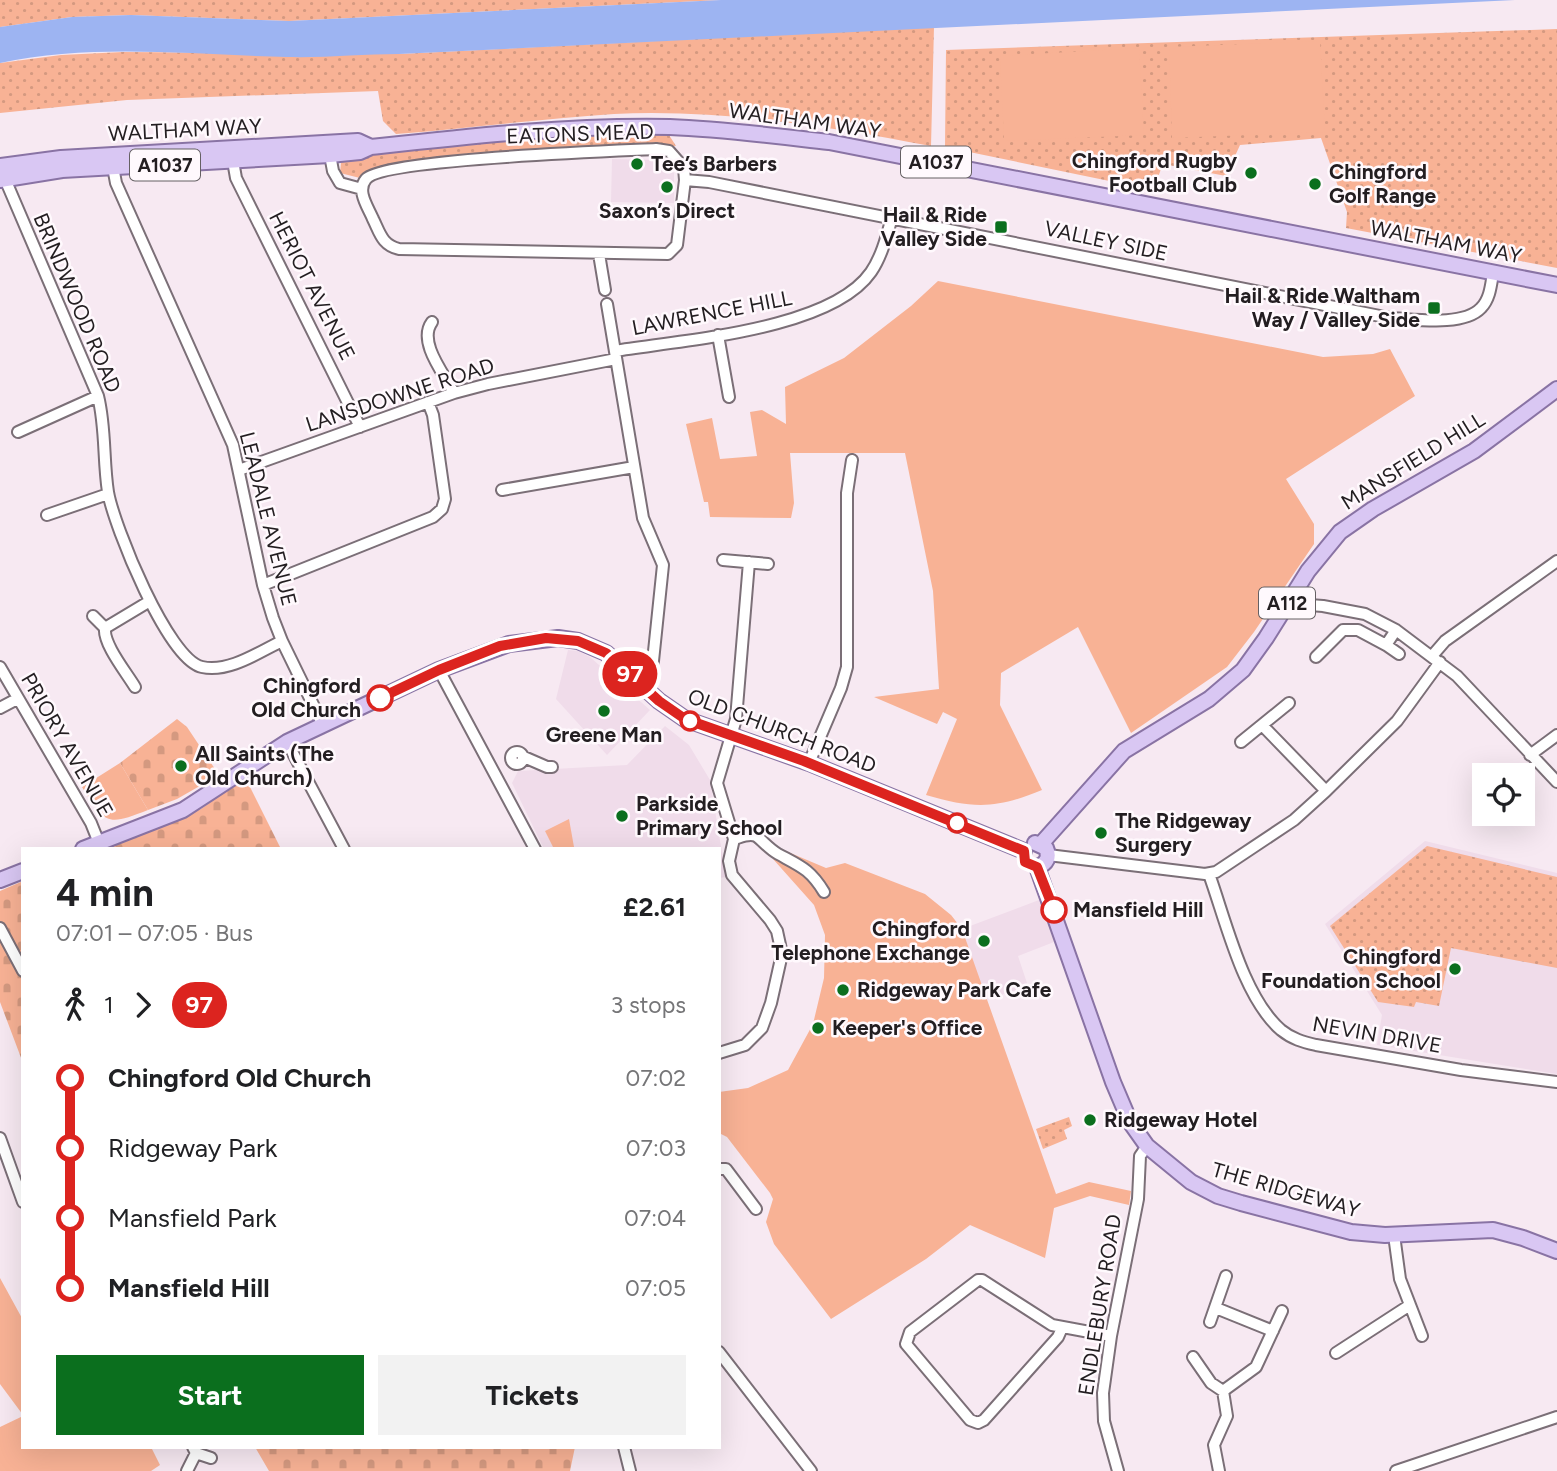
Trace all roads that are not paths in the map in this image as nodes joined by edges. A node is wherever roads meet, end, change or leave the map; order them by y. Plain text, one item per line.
1 (330, 149) junction
2 (174, 158) junction
3 (233, 161) junction
4 (61, 164) junction
5 (113, 167) junction
6 (2, 175) edge
7 (685, 180) junction
8 (362, 189) junction
9 (892, 217) junction
10 (599, 254) junction
11 (1493, 273) junction
12 (1557, 285) edge
13 (605, 290) dead end
14 (607, 304) dead end
15 (432, 322) dead end
16 (718, 335) junction
17 (616, 355) junction
18 (1557, 389) edge
19 (454, 393) junction
20 (98, 396) junction
21 (729, 397) dead end
22 (428, 402) junction
23 (360, 427) junction
24 (18, 432) dead end
25 (852, 460) dead end
26 (634, 467) junction
27 (239, 470) junction
28 (502, 490) dead end
29 (108, 494) junction
30 (47, 515) dead end
31 (723, 560) dead end
32 (1557, 561) edge
33 (749, 562) junction
34 (768, 564) dead end
35 (263, 585) junction
36 (1288, 600) junction
37 (150, 601) junction
38 (93, 617) dead end
39 (105, 628) junction
40 (1396, 630) junction
41 (282, 641) junction
42 (1387, 645) junction
43 (1399, 654) dead end
44 (1316, 657) dead end
45 (1436, 659) junction
46 (0, 667) edge
47 (439, 670) junction
48 (641, 685) junction
49 (135, 687) dead end
50 (17, 699) junction
51 (1289, 702) dead end
52 (0, 708) edge
53 (323, 725) junction
54 (1262, 725) junction
55 (733, 734) junction
56 (1557, 735) edge
57 (1241, 741) dead end
58 (287, 742) junction
59 (1530, 755) junction
60 (809, 763) junction
61 (491, 766) junction
62 (552, 767) dead end
63 (1557, 782) edge
64 (1326, 791) junction
65 (734, 839) junction
66 (99, 843) junction
67 (88, 847) edge
68 (343, 847) edge
69 (534, 847) edge
70 (1044, 850) junction
71 (1024, 851) junction
72 (1037, 867) junction
73 (21, 872) edge
74 (1209, 874) junction
75 (0, 880) edge
76 (824, 892) dead end
77 (0, 928) edge
78 (21, 967) edge
79 (721, 1052) edge
80 (1557, 1082) edge
81 (0, 1138) edge
82 (1147, 1146) junction
83 (721, 1169) edge
84 (21, 1196) edge
85 (756, 1209) dead end
86 (1394, 1235) junction
87 (1557, 1251) edge
88 (1226, 1276) dead end
89 (1410, 1304) junction
90 (1216, 1308) junction
91 (1282, 1311) dead end
92 (1210, 1322) dead end
93 (1062, 1328) junction
94 (1273, 1331) junction
95 (1111, 1336) junction
96 (1422, 1336) dead end
97 (1336, 1353) dead end
98 (721, 1355) edge
99 (1194, 1357) dead end
100 (1223, 1391) junction
101 (1557, 1417) edge
102 (624, 1449) edge
103 (195, 1450) edge
104 (211, 1458) dead end
105 (187, 1471) edge
106 (630, 1471) edge
107 (811, 1471) edge
108 (1118, 1471) edge
109 (1219, 1471) edge
110 (1396, 1471) edge

1 - 2 main road, WALTHAM WAY / A1037
1 - 3 main road, WALTHAM WAY / A1037
1 - 8 street
1 - 11 main road, WALTHAM WAY / A1037
2 - 3 main road, WALTHAM WAY / A1037
2 - 4 main road, WALTHAM WAY / A1037
2 - 5 main road, WALTHAM WAY / A1037
3 - 23 street, HERIOT AVENUE
4 - 5 main road, WALTHAM WAY / A1037
4 - 6 main road, WALTHAM WAY / A1037
5 - 27 street, LEADALE AVENUE
6 - 20 street, BRINDWOOD ROAD
7 - 8 street, EATONS MEAD
7 - 9 street, VALLEY SIDE
7 - 10 street
8 - 10 street
9 - 11 street, VALLEY SIDE
9 - 16 street, LAWRENCE HILL
10 - 13 street
11 - 12 main road, WALTHAM WAY / A1037
14 - 17 street
15 - 19 street
16 - 17 street, LAWRENCE HILL
16 - 21 street
17 - 19 street, LANSDOWNE ROAD
17 - 26 street
18 - 36 main road, MANSFIELD HILL / A112
19 - 22 street, LANSDOWNE ROAD
20 - 24 street
20 - 29 street, BRINDWOOD ROAD
22 - 23 street, LANSDOWNE ROAD
22 - 35 street
23 - 27 street, LANSDOWNE ROAD
25 - 60 street
26 - 28 street
26 - 48 street
27 - 35 street, LEADALE AVENUE
29 - 30 street
29 - 37 street, BRINDWOOD ROAD
31 - 33 street
32 - 45 street
33 - 34 street
33 - 55 street
35 - 41 street, LEADALE AVENUE
36 - 40 street
36 - 70 main road, MANSFIELD HILL / A112
37 - 39 street
37 - 41 street, BRINDWOOD ROAD
38 - 39 street
39 - 49 street
40 - 42 street
40 - 45 street
41 - 53 street, LEADALE AVENUE
42 - 43 street
42 - 44 street
45 - 59 street
45 - 64 street
46 - 50 street, PRIORY AVENUE
47 - 48 main road, OLD CHURCH ROAD
47 - 53 main road, OLD CHURCH ROAD
47 - 61 street
48 - 55 main road, OLD CHURCH ROAD
50 - 52 street
50 - 66 street, PRIORY AVENUE
51 - 54 street
53 - 58 main road, OLD CHURCH ROAD
54 - 57 street
54 - 64 street
55 - 60 main road, OLD CHURCH ROAD
55 - 65 street
56 - 59 street
58 - 66 main road, OLD CHURCH ROAD
58 - 68 street
59 - 63 street
60 - 71 main road, OLD CHURCH ROAD
61 - 62 street
61 - 69 street
64 - 74 street
65 - 76 street
65 - 79 street
66 - 67 main road, OLD CHURCH ROAD
70 - 71 main road, A112
70 - 72 main road, A112
70 - 74 street
71 - 72 main road, OLD CHURCH ROAD
72 - 82 main road, THE RIDGEWAY
73 - 75 main road
74 - 80 street, NEVIN DRIVE
77 - 78 street
81 - 84 street
82 - 86 main road, THE RIDGEWAY
82 - 95 street, ENDLEBURY ROAD
83 - 85 street
86 - 87 main road, THE RIDGEWAY
86 - 89 street
88 - 90 street
89 - 96 street
89 - 97 street
90 - 92 street
90 - 94 street
91 - 94 street
93 - 93 street
93 - 95 street
94 - 100 street
95 - 108 street, ENDLEBURY ROAD
98 - 107 street
99 - 100 street
100 - 109 street
101 - 110 street
102 - 106 street
103 - 104 street
103 - 105 street

